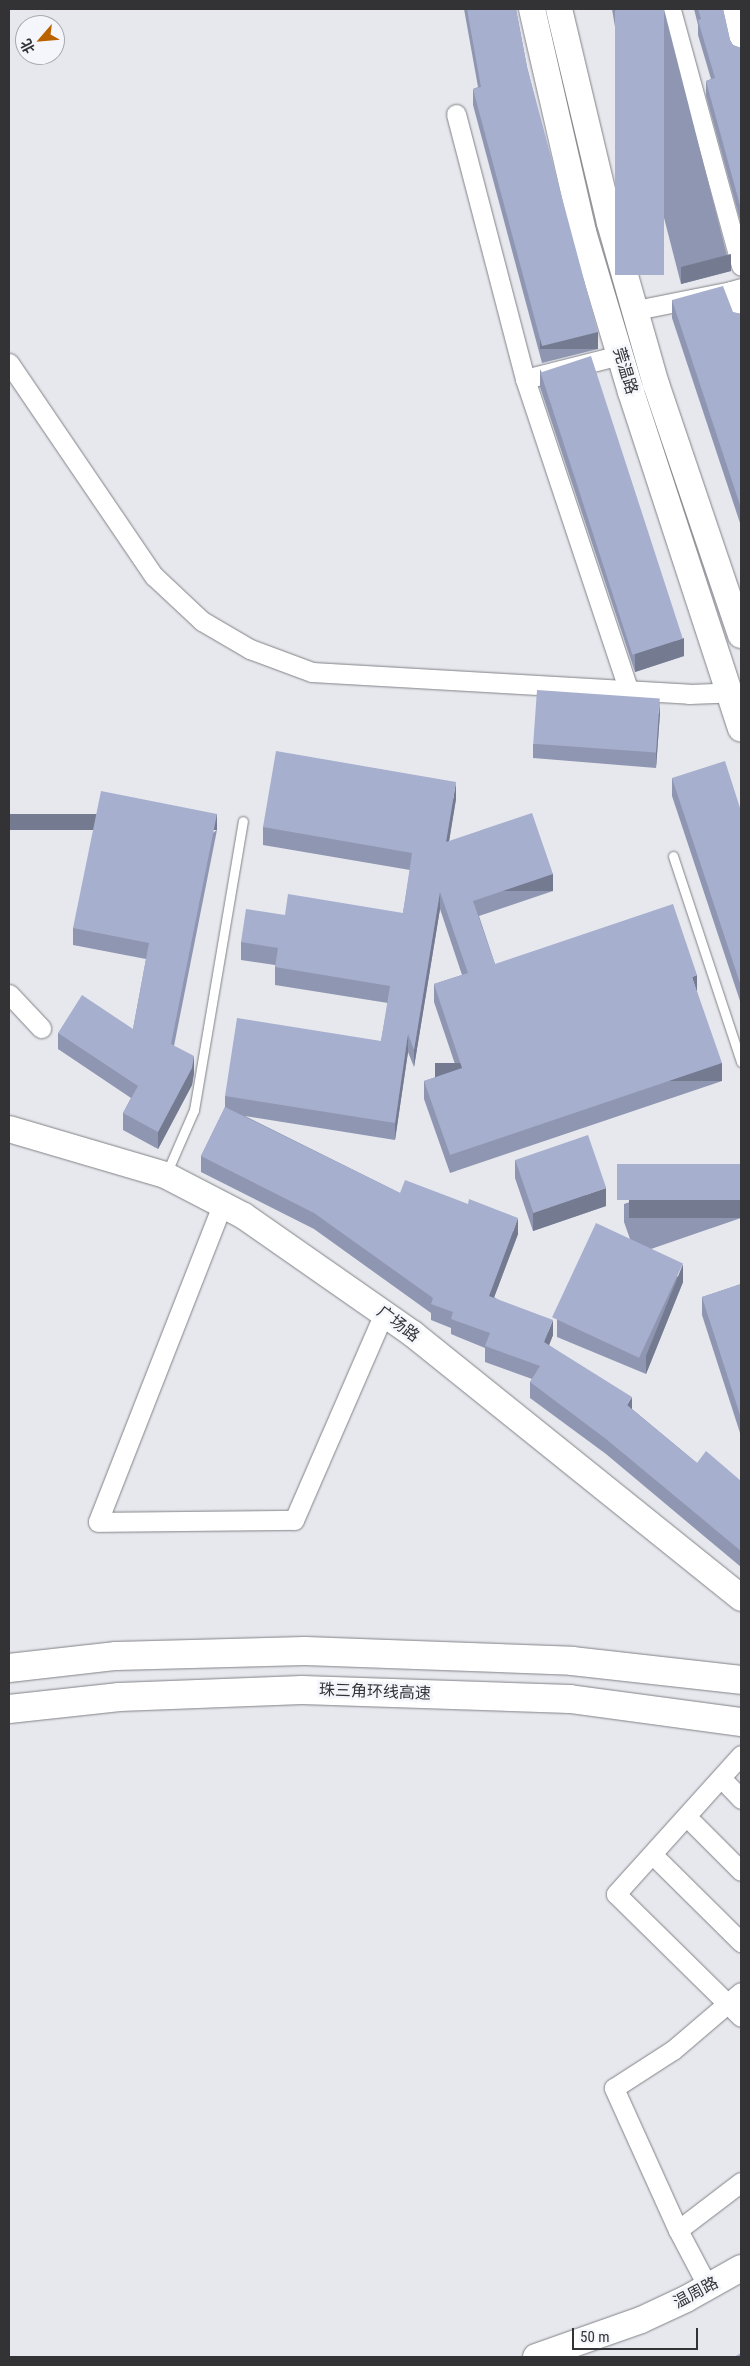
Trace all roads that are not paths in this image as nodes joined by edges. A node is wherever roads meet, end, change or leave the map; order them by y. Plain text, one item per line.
1 (532, 9) edge
2 (559, 9) edge
3 (731, 9) edge
4 (671, 10) edge
5 (741, 52) edge
6 (456, 114) dead end
7 (741, 266) edge
8 (736, 289) edge
9 (636, 310) junction
10 (741, 322) edge
11 (620, 355) junction
12 (9, 363) edge
13 (525, 379) junction
14 (741, 635) edge
15 (629, 691) junction
16 (736, 693) edge
17 (741, 728) edge
18 (243, 821) dead end
19 (673, 856) dead end
20 (9, 994) edge
21 (41, 1028) dead end
22 (741, 1062) edge
23 (9, 1129) edge
24 (165, 1175) junction
25 (222, 1205) junction
26 (384, 1313) junction
27 (741, 1598) edge
28 (9, 1668) edge
29 (741, 1680) edge
30 (9, 1708) edge
31 (741, 1722) edge
32 (741, 1755) edge
33 (722, 1779) junction
34 (741, 1799) edge
35 (688, 1818) junction
36 (654, 1855) junction
37 (741, 1871) edge
38 (741, 1942) edge
39 (737, 2004) edge
40 (741, 2182) edge
41 (678, 2230) junction
42 (741, 2268) edge
43 (741, 2286) edge
44 (708, 2287) junction
45 (536, 2357) edge
46 (583, 2357) edge

1 - 11 main road, 莞温路
2 - 9 main road, 莞温路
3 - 5 street
4 - 7 street
6 - 13 street
8 - 9 street
8 - 10 street
9 - 14 main road, 莞温路
11 - 13 street
11 - 16 main road, 莞温路
12 - 15 street
13 - 15 street
15 - 16 street
16 - 17 main road, 莞温路
18 - 24 lane
19 - 22 lane
20 - 21 street
23 - 24 main road, 广场路
24 - 25 main road, 广场路
25 - 26 main road, 广场路
25 - 26 street
26 - 27 main road, 广场路
28 - 29 highway
30 - 31 highway, 珠三角环线高速
32 - 33 street
33 - 34 street
33 - 35 street
35 - 36 street
35 - 37 street
36 - 38 street
36 - 39 street
39 - 41 street
40 - 41 street
41 - 44 street
42 - 44 main road, 温周路
43 - 46 main road, 温周路
44 - 45 main road, 温周路

